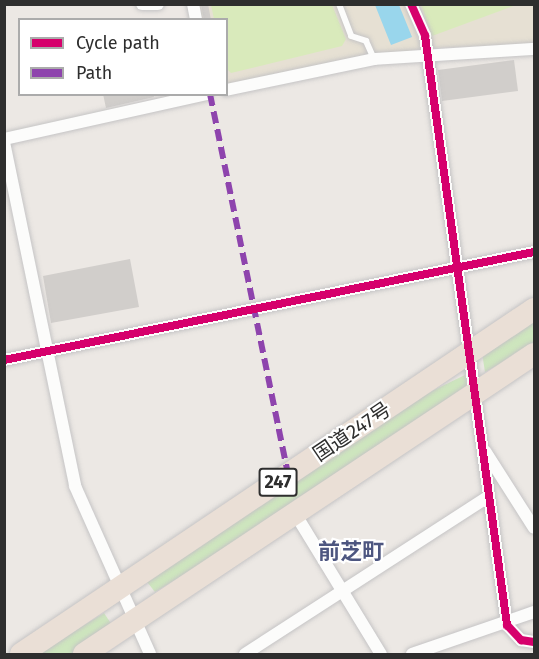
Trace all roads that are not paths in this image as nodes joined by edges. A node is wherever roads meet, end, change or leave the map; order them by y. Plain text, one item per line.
1 (142, 4) edge
2 (159, 4) edge
3 (339, 4) edge
4 (411, 4) edge
5 (534, 49) edge
6 (425, 53) junction
7 (374, 59) junction
8 (228, 90) edge
9 (198, 96) edge
10 (4, 140) edge
11 (534, 252) edge
12 (455, 265) junction
13 (534, 309) edge
14 (48, 351) junction
15 (467, 354) junction
16 (534, 354) edge
17 (4, 360) edge
18 (474, 393) junction
19 (484, 449) junction
20 (486, 498) junction
21 (296, 515) junction
22 (533, 522) edge
23 (119, 587) junction
24 (342, 590) junction
25 (534, 612) edge
26 (134, 621) junction
27 (507, 625) junction
28 (534, 642) edge
29 (21, 654) edge
30 (84, 654) edge
31 (150, 654) edge
32 (245, 654) edge
33 (381, 654) edge
34 (412, 654) edge

1 - 2 street
3 - 7 lane
4 - 6 street
5 - 6 street
6 - 7 street
6 - 12 street
7 - 8 street
9 - 10 street
10 - 14 street
11 - 12 street
12 - 14 street
12 - 15 street
13 - 15 highway, 国道247号 / 247
14 - 17 street
14 - 23 street
15 - 18 street
15 - 23 highway, 国道247号 / 247
16 - 18 highway, 国道247号 / 247
18 - 19 street
18 - 21 highway, 国道247号 / 247
19 - 20 street
19 - 22 street
20 - 24 street
20 - 27 street
21 - 24 street
21 - 26 highway, 国道247号 / 247
23 - 26 street
23 - 29 highway, 国道247号 / 247
24 - 32 street
24 - 33 street
25 - 27 street
26 - 30 highway, 国道247号 / 247
26 - 31 street
27 - 28 street
27 - 34 street

